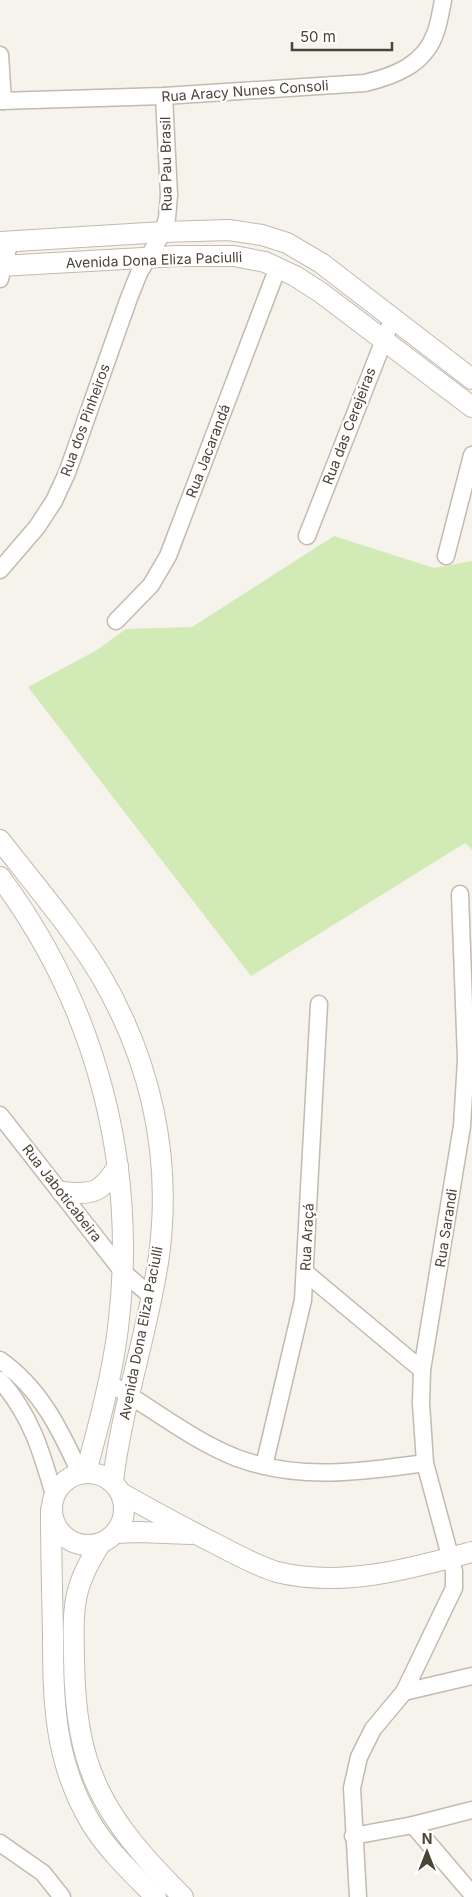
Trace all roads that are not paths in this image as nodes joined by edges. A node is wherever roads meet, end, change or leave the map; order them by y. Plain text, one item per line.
1 (443, 0) edge
2 (0, 55) edge
3 (164, 96) junction
4 (1, 101) edge
5 (163, 232) junction
6 (5, 242) edge
7 (148, 258) junction
8 (278, 267) junction
9 (1, 270) edge
10 (393, 318) junction
11 (383, 338) junction
12 (472, 379) edge
13 (472, 407) edge
14 (471, 458) edge
15 (307, 536) dead end
16 (446, 556) dead end
17 (0, 570) edge
18 (116, 620) dead end
19 (0, 840) edge
20 (1, 879) edge
21 (460, 894) dead end
22 (319, 1004) dead end
23 (0, 1115) edge
24 (118, 1166) junction
25 (62, 1192) junction
26 (123, 1272) junction
27 (306, 1273) junction
28 (151, 1296) junction
29 (0, 1360) edge
30 (422, 1370) junction
31 (0, 1380) edge
32 (109, 1384) junction
33 (130, 1395) junction
34 (425, 1463) junction
35 (264, 1466) junction
36 (83, 1472) junction
37 (117, 1487) junction
38 (52, 1502) junction
39 (197, 1534) junction
40 (108, 1538) junction
41 (472, 1552) edge
42 (450, 1558) junction
43 (472, 1676) edge
44 (404, 1692) junction
45 (472, 1810) edge
46 (413, 1825) junction
47 (353, 1836) junction
48 (0, 1843) edge
49 (472, 1894) edge
50 (62, 1897) edge
51 (156, 1897) edge
52 (183, 1897) edge
53 (358, 1897) edge

1 - 3 street, Rua Aracy Nunes Consoli
2 - 4 street
3 - 4 street, Rua Aracy Nunes Consoli
3 - 5 street, Rua Pau Brasil
5 - 6 street, Avenida Dona Eliza Paciulli
5 - 7 street, Rua Pau Brasil
5 - 10 street, Avenida Dona Eliza Paciulli
6 - 9 street
7 - 8 street, Avenida Dona Eliza Paciulli
7 - 9 street, Avenida Dona Eliza Paciulli
7 - 17 street, Rua dos Pinheiros
8 - 11 street, Avenida Dona Eliza Paciulli
8 - 18 street, Rua Jacarandá
10 - 11 street, Rua das Cerejeiras
10 - 12 street, Avenida Dona Eliza Paciulli
11 - 13 street, Avenida Dona Eliza Paciulli
11 - 15 street, Rua das Cerejeiras
14 - 16 street
19 - 28 street, Avenida Dona Eliza Paciulli
20 - 24 street, Avenida Dona Eliza Paciulli
21 - 30 street, Rua Sarandi
22 - 27 street, Rua Araçá
23 - 25 street, Rua Jaboticabeira
24 - 25 street
24 - 26 street, Avenida Dona Eliza Paciulli
25 - 26 street, Rua Jaboticabeira
26 - 28 street, Rua Jaboticabeira
26 - 32 street, Avenida Dona Eliza Paciulli
27 - 30 street
27 - 35 street, Rua Araçá
28 - 33 street, Avenida Dona Eliza Paciulli
29 - 36 street
30 - 34 street, Rua Sarandi
31 - 38 street
32 - 33 street
32 - 36 street, Avenida Dona Eliza Paciulli
33 - 35 street
33 - 37 street, Avenida Dona Eliza Paciulli
34 - 35 street
34 - 42 street, Rua Sarandi
36 - 37 street
36 - 38 street
37 - 39 street
37 - 40 street
38 - 40 street
38 - 51 street
39 - 40 street
39 - 42 street
40 - 52 street
41 - 42 street
42 - 44 street, Rua Sarandi
43 - 44 street
44 - 47 street, Rua Sarandi
45 - 46 street
46 - 47 street
46 - 49 street
47 - 53 street, Rua Sarandi
48 - 50 street

